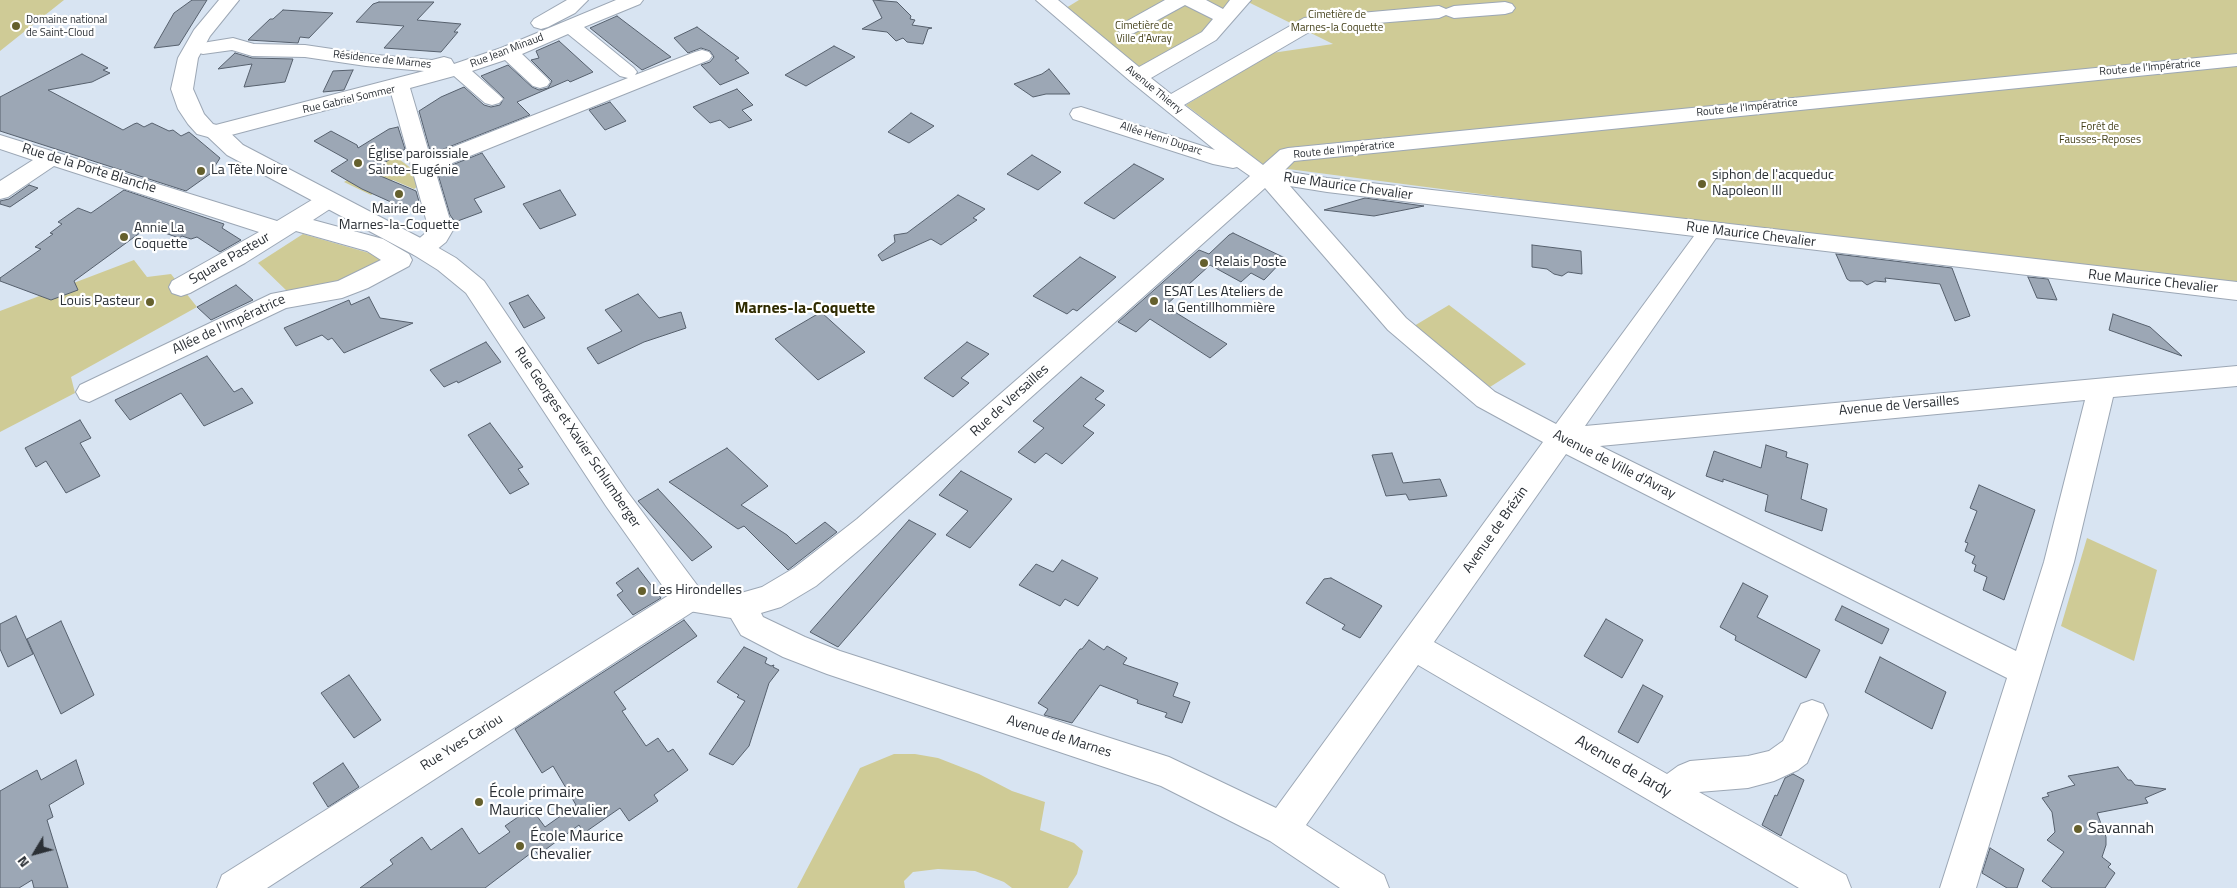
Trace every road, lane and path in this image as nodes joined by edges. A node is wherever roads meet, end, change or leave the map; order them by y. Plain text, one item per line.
1 (239, 0) edge
2 (578, 0) edge
3 (633, 0) edge
4 (1046, 0) edge
5 (1180, 0) edge
6 (1191, 0) edge
7 (1241, 0) edge
8 (1343, 0) edge
9 (1505, 8) dead end
10 (223, 10) edge
11 (1225, 18) junction
12 (1305, 24) junction
13 (570, 26) junction
14 (1125, 31) dead end
15 (204, 48) junction
16 (508, 52) junction
17 (702, 56) dead end
18 (2237, 60) edge
19 (458, 70) junction
20 (627, 72) dead end
21 (1137, 77) junction
22 (540, 82) dead end
23 (399, 86) junction
24 (492, 99) dead end
25 (1170, 104) junction
26 (1081, 114) dead end
27 (216, 132) junction
28 (0, 142) edge
29 (1241, 157) junction
30 (51, 158) junction
31 (423, 167) junction
32 (1265, 175) junction
33 (0, 192) edge
34 (328, 200) junction
35 (286, 226) junction
36 (1710, 230) junction
37 (411, 254) junction
38 (181, 287) dead end
39 (2237, 291) edge
40 (2237, 376) edge
41 (2102, 387) junction
42 (90, 392) dead end
43 (1561, 439) junction
44 (689, 598) junction
45 (741, 606) junction
46 (1413, 646) junction
47 (2025, 671) junction
48 (1812, 715) dead end
49 (1670, 794) junction
50 (1282, 829) junction
51 (235, 888) edge
52 (1371, 888) edge
53 (1833, 888) edge
54 (1958, 888) edge

1 - 10 street
2 - 15 street, Résidence de Marnes
3 - 13 street, Rue Jean Minaud
4 - 21 street, Avenue Thierry
5 - 14 street
6 - 11 street
7 - 11 street
8 - 12 street
9 - 12 street
10 - 15 street
10 - 27 street
11 - 21 street
12 - 25 street
13 - 16 street, Rue Jean Minaud
13 - 20 street
15 - 27 street
16 - 19 street, Rue Jean Minaud
16 - 22 street
17 - 31 street
18 - 32 street, Route de l'Impératrice
19 - 23 street, Rue Jean Minaud
19 - 24 street
21 - 25 street, Avenue Thierry
23 - 27 street, Rue Gabriel Sommer
23 - 31 street, Rue Gabriel Sommer
25 - 29 street, Avenue Thierry
26 - 29 street, Allée Henri Duparc
27 - 34 street
28 - 30 street, Rue de la Porte Blanche
29 - 32 street, Avenue Thierry
30 - 33 street
30 - 35 street, Rue de la Porte Blanche
31 - 37 street, Rue Gabriel Sommer
32 - 36 street, Rue Maurice Chevalier
32 - 43 street, Avenue de Ville d'Avray
32 - 45 street, Rue de Versailles
34 - 35 street, Square Pasteur
34 - 37 street
35 - 37 street, Rue de la Porte Blanche
35 - 38 street, Square Pasteur
36 - 39 street, Rue Maurice Chevalier
36 - 43 street, Avenue de Brézin
37 - 42 street, Allée de l'Impératrice
37 - 44 street, Rue Georges et Xavier Schlumberger
40 - 41 street, Avenue de Versailles
41 - 43 street, Avenue de Versailles
41 - 47 street
43 - 46 street, Avenue de Brézin
43 - 47 street, Avenue de Ville d'Avray
44 - 45 street
44 - 51 street, Rue Yves Cariou
45 - 50 street, Avenue de Marnes
46 - 49 street, Avenue de Jardy
46 - 50 street, Avenue de Brézin
47 - 54 street
48 - 49 street
49 - 53 street, Avenue de Jardy
50 - 52 street, Avenue de Marnes

